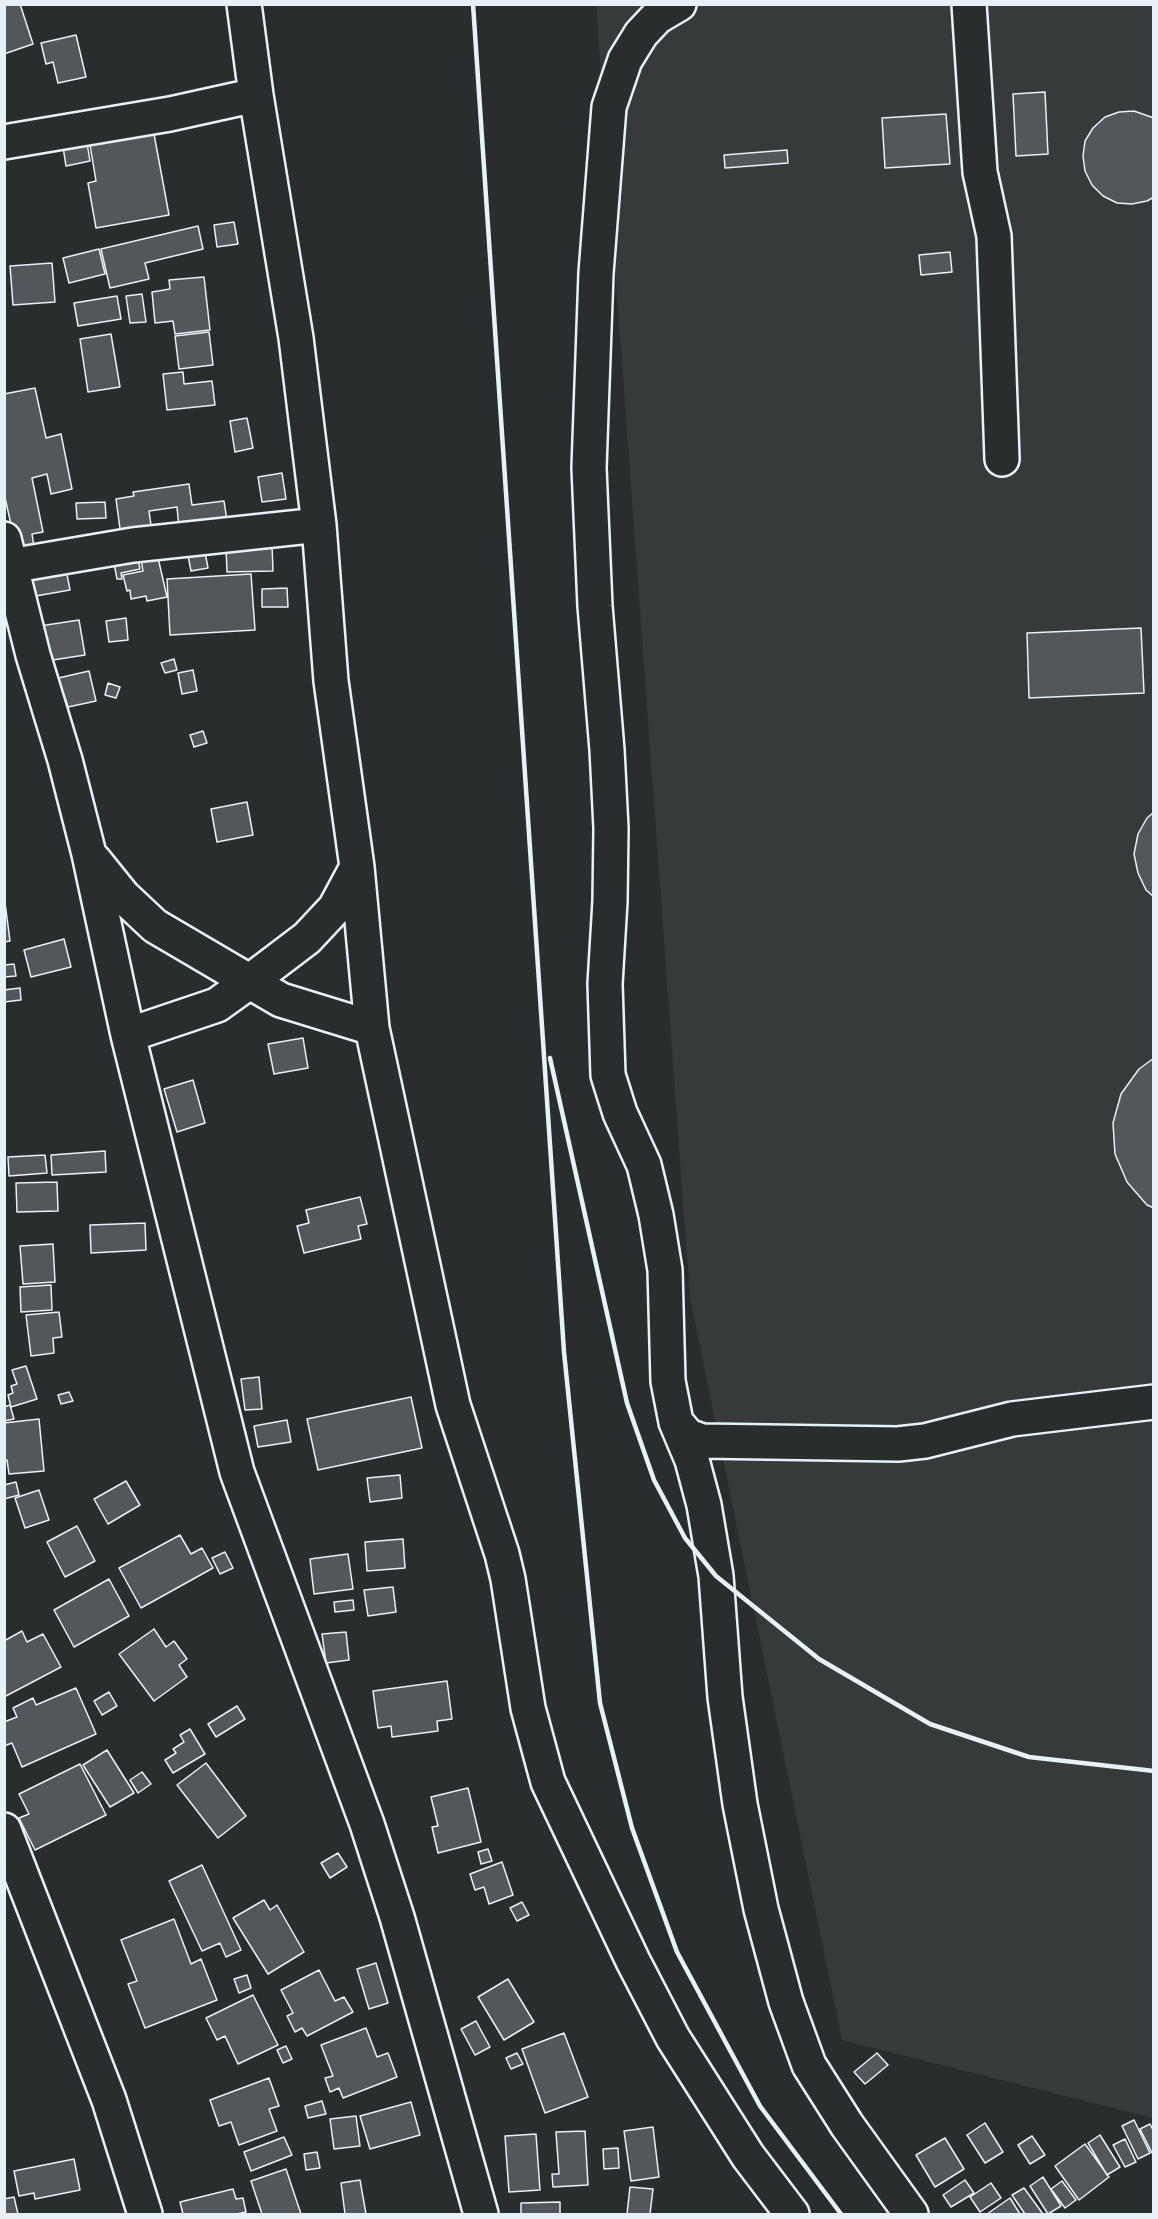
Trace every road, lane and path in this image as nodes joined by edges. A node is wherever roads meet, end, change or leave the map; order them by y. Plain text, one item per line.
1 (244, 4) edge
2 (679, 4) edge
3 (969, 4) edge
4 (256, 95) junction
5 (4, 142) edge
6 (1002, 459) dead end
7 (319, 525) junction
8 (7, 558) edge
9 (89, 854) junction
10 (357, 867) junction
11 (249, 982) junction
12 (372, 1028) junction
13 (128, 1035) junction
14 (1154, 1402) edge
15 (676, 1422) junction
16 (4, 1830) edge
17 (145, 2214) edge
18 (481, 2214) edge
19 (792, 2214) edge
20 (911, 2214) edge

1 - 4 street
2 - 15 street
3 - 6 street
4 - 5 street
4 - 7 street
7 - 8 street
7 - 10 street
8 - 9 street
9 - 11 street
9 - 13 street
10 - 11 street
10 - 12 street
11 - 12 street
11 - 13 street
12 - 19 street
13 - 18 street
14 - 15 street
15 - 20 street
16 - 17 street

